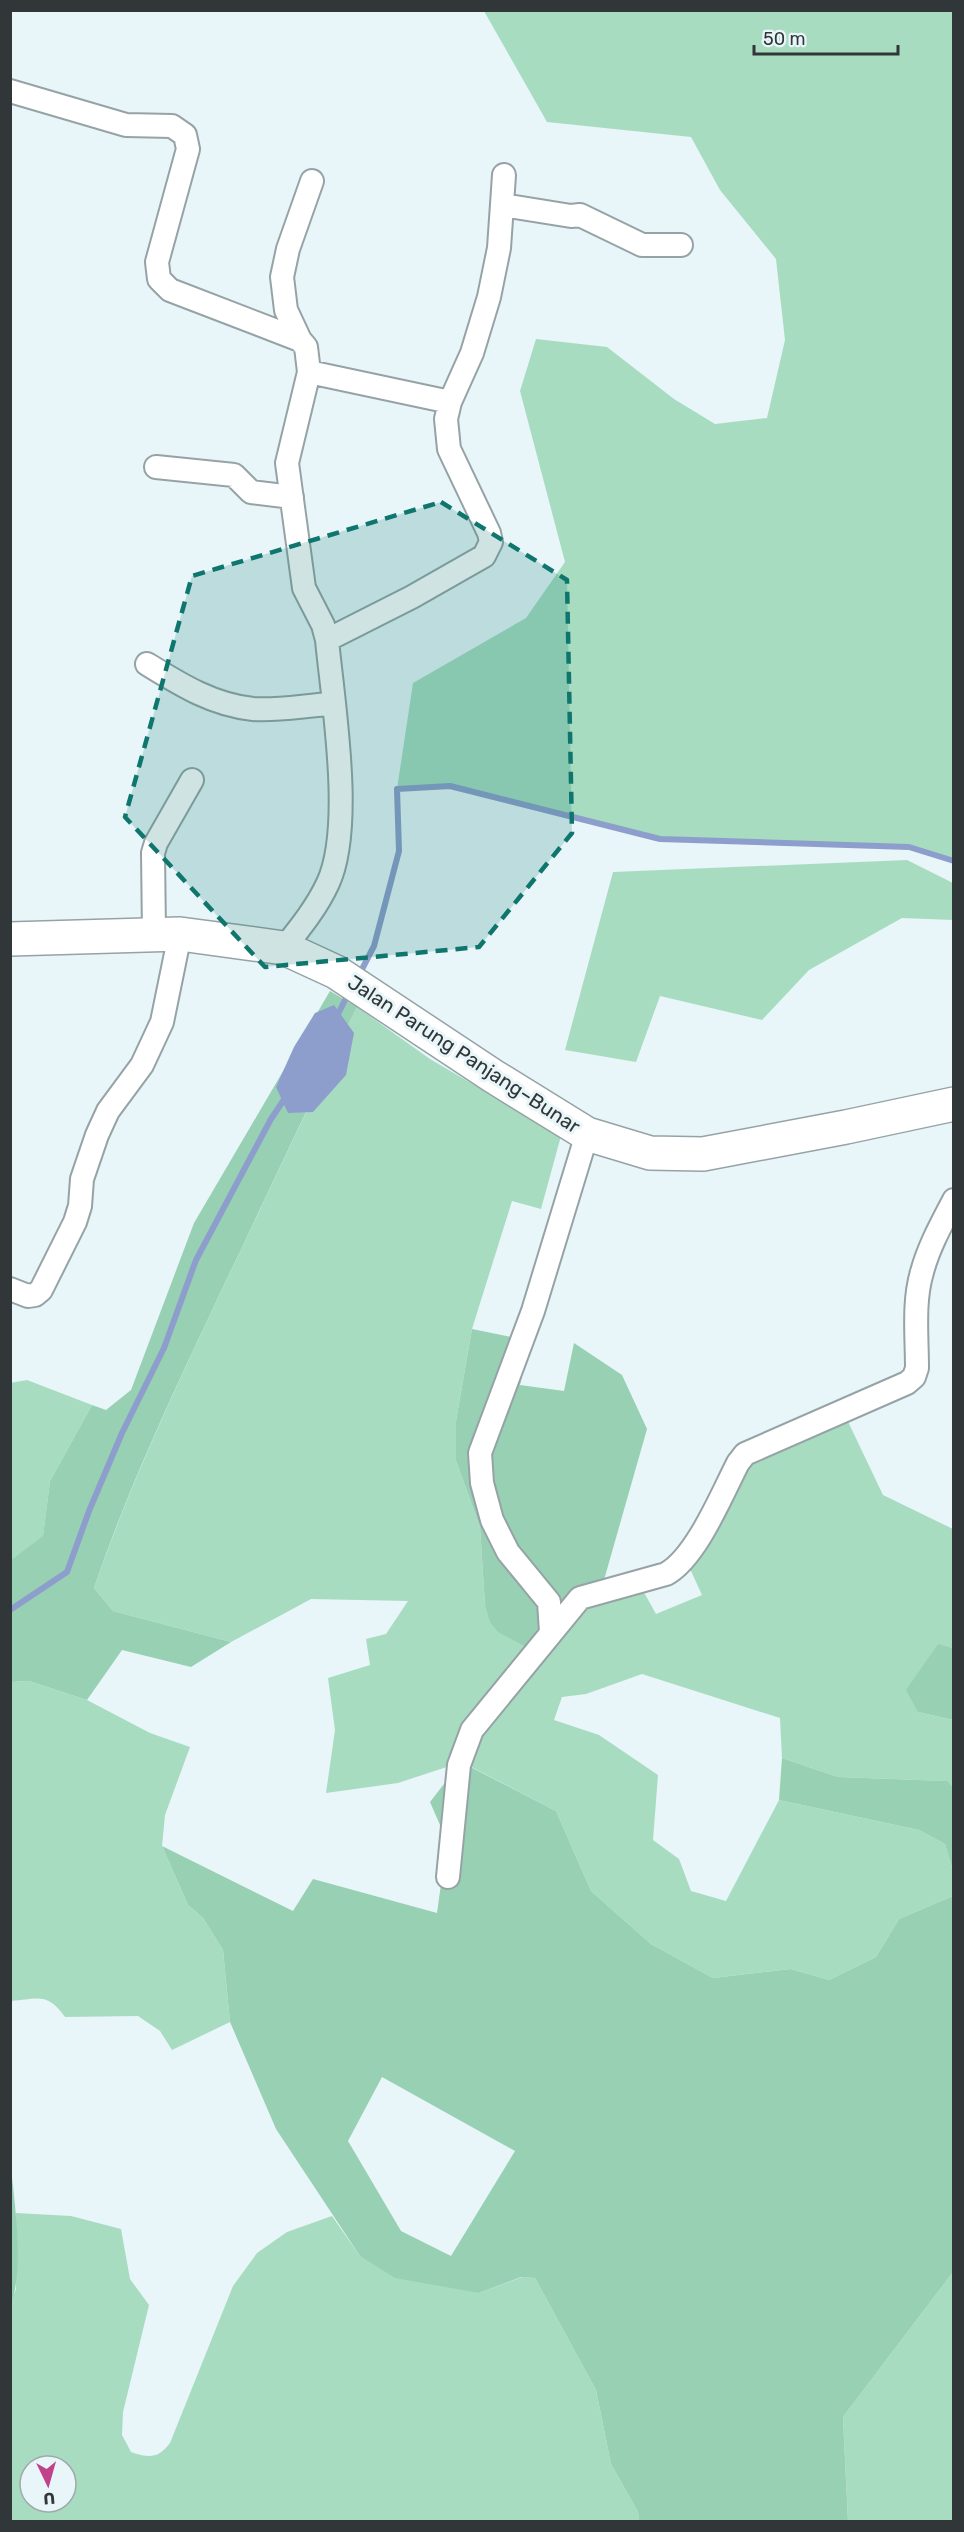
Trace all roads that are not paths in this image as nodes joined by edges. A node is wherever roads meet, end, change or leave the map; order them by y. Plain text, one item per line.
1 (10, 91) edge
2 (504, 175) dead end
3 (312, 181) dead end
4 (502, 205) junction
5 (681, 245) dead end
6 (300, 340) junction
7 (309, 372) junction
8 (450, 402) junction
9 (156, 467) dead end
10 (292, 497) junction
11 (327, 640) junction
12 (147, 664) dead end
13 (333, 704) junction
14 (192, 780) dead end
15 (167, 934) junction
16 (10, 939) edge
17 (284, 948) junction
18 (954, 1104) edge
19 (587, 1134) junction
20 (954, 1200) edge
21 (10, 1289) edge
22 (551, 1632) junction
23 (448, 1877) dead end

1 - 6 street
2 - 4 street
3 - 6 street
4 - 5 street
4 - 8 street
6 - 7 street
7 - 8 street
7 - 10 street
8 - 11 street
9 - 10 street
10 - 11 street
11 - 13 street
12 - 13 street
13 - 17 street
14 - 15 street
15 - 16 main road, Jalan Parung Panjang–Bunar
15 - 17 main road, Jalan Parung Panjang–Bunar
15 - 21 street
17 - 19 main road, Jalan Parung Panjang–Bunar
18 - 19 main road, Jalan Parung Panjang–Bunar
19 - 22 street
20 - 22 street
22 - 23 street

